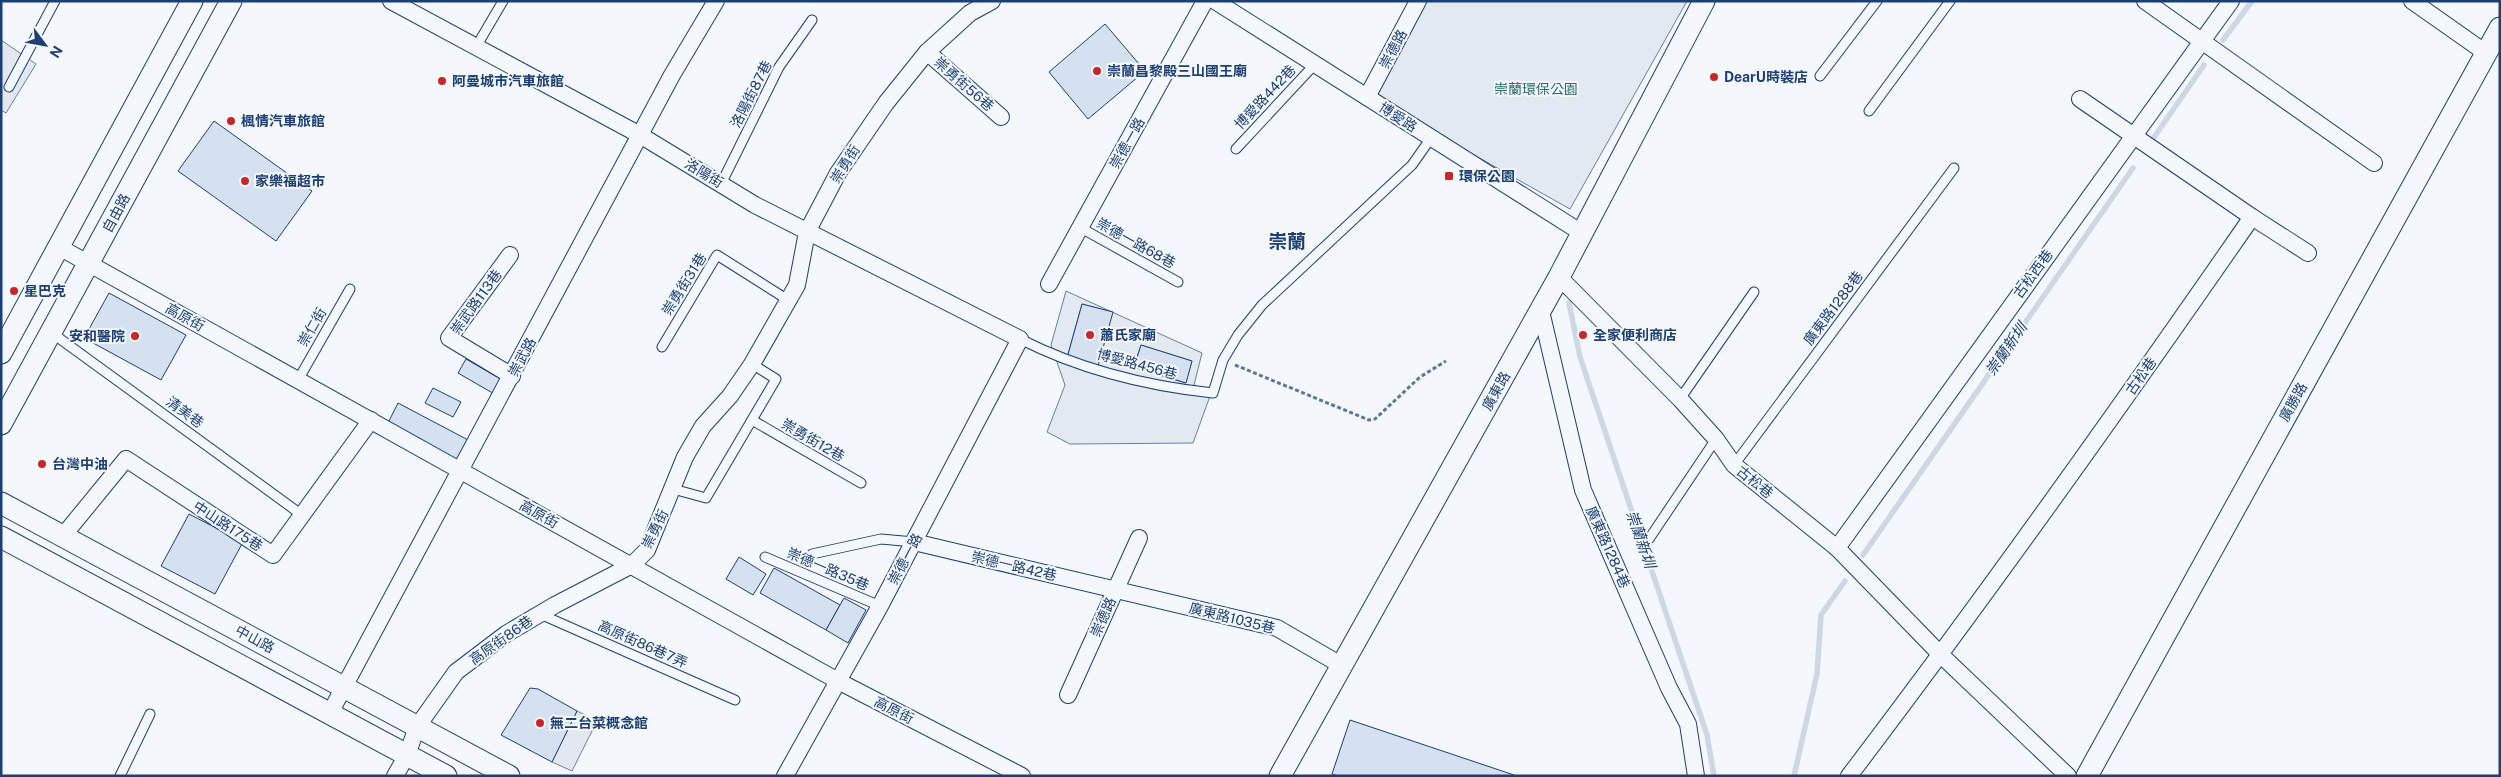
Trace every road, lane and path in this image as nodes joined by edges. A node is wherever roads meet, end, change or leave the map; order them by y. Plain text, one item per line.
1 (55, 1) edge
2 (192, 1) edge
3 (231, 1) edge
4 (391, 1) edge
5 (503, 1) edge
6 (716, 1) edge
7 (992, 1) edge
8 (1205, 1) edge
9 (1215, 1) edge
10 (1418, 1) edge
11 (1704, 1) edge
12 (1877, 1) edge
13 (1950, 1) edge
14 (2145, 1) edge
15 (2231, 1) edge
16 (2412, 1) edge
17 (812, 20) dead end
18 (2500, 28) edge
19 (2202, 43) junction
20 (476, 47) junction
21 (927, 52) junction
22 (2486, 53) junction
23 (1315, 64) junction
24 (1820, 76) dead end
25 (9, 87) dead end
26 (1367, 97) junction
27 (2080, 99) dead end
28 (1869, 111) dead end
29 (1000, 117) dead end
30 (640, 135) junction
31 (2133, 135) junction
32 (1431, 138) junction
33 (1236, 149) dead end
34 (2374, 163) dead end
35 (1954, 168) dead end
36 (721, 184) junction
37 (2252, 217) junction
38 (1081, 228) junction
39 (807, 232) junction
40 (1582, 233) junction
41 (59, 247) junction
42 (2308, 253) dead end
43 (510, 255) dead end
44 (88, 263) junction
45 (1559, 277) junction
46 (1178, 282) dead end
47 (1049, 284) dead end
48 (350, 289) dead end
49 (1754, 292) dead end
50 (788, 300) junction
51 (1541, 311) junction
52 (51, 332) junction
53 (1020, 339) junction
54 (662, 347) dead end
55 (1, 353) edge
56 (1223, 360) junction
57 (1446, 361) dead end
58 (752, 364) junction
59 (512, 376) junction
60 (298, 380) junction
61 (1680, 399) junction
62 (371, 420) junction
63 (752, 420) junction
64 (1, 424) edge
65 (1716, 439) junction
66 (1734, 465) junction
67 (462, 471) junction
68 (861, 483) dead end
69 (673, 489) junction
70 (1, 503) edge
71 (302, 514) junction
72 (63, 536) junction
73 (1, 537) edge
74 (1139, 538) dead end
75 (1649, 539) dead end
76 (914, 542) junction
77 (1837, 548) junction
78 (812, 554) dead end
79 (765, 557) dead end
80 (632, 565) junction
81 (1115, 590) junction
82 (880, 606) junction
83 (540, 614) junction
84 (1941, 655) junction
85 (1341, 665) junction
86 (838, 681) junction
87 (344, 687) junction
88 (1068, 695) dead end
89 (735, 700) dead end
90 (330, 713) junction
91 (150, 714) dead end
92 (417, 726) junction
93 (407, 755) junction
94 (120, 776) edge
95 (395, 776) edge
96 (446, 776) edge
97 (509, 776) edge
98 (785, 776) edge
99 (1022, 776) edge
100 (1280, 776) edge
101 (1696, 776) edge
102 (1849, 776) edge
103 (2068, 776) edge
104 (2086, 776) edge

1 - 25 lane
2 - 41 street
3 - 44 street, 自由路
4 - 20 street, 洛陽街
5 - 20 lane
6 - 30 street, 崇武路
7 - 21 street, 崇勇街
8 - 38 street, 崇德一路
9 - 23 street, 博愛路
10 - 26 street, 崇德路
11 - 40 street, 廣東路
12 - 24 lane
13 - 28 lane
14 - 19 street
15 - 19 street, 古松西巷
16 - 22 street
17 - 36 lane, 洛陽街87巷
18 - 22 street, 廣勝路
19 - 31 street, 古松西巷
19 - 34 street
20 - 30 street, 洛陽街
21 - 29 street, 崇勇街56巷
21 - 39 street, 崇勇街
22 - 104 street, 廣勝路
23 - 26 street, 博愛路
23 - 33 lane, 博愛路442巷
26 - 32 street, 博愛路
27 - 31 street
30 - 36 street, 洛陽街
30 - 59 street, 崇武路
31 - 37 street
31 - 77 street, 古松西巷
32 - 40 street, 博愛路
32 - 56 lane, 博愛路456巷
35 - 66 lane, 廣東路1288巷
36 - 39 street, 洛陽街
37 - 42 street
37 - 84 street, 古松巷
38 - 46 lane, 崇德一路68巷
38 - 47 street, 崇德一路
39 - 50 street, 崇勇街
39 - 53 street, 洛陽街
40 - 45 street, 廣東路
41 - 44 street, 高原街
41 - 55 street
43 - 59 street, 崇武路113巷
44 - 52 street, 自由路
44 - 60 street, 高原街
45 - 51 street, 廣東路
45 - 61 street, 古松巷
48 - 60 lane, 崇仁街
49 - 61 lane
50 - 54 lane, 崇勇街31巷
50 - 58 street, 崇勇街
51 - 85 street, 廣東路
51 - 101 street, 廣東路1284巷
52 - 64 street, 自由路
52 - 71 lane, 清美巷
53 - 56 lane, 博愛路456巷
53 - 76 street, 崇德一路
56 - 57 path
58 - 63 lane
58 - 69 street, 崇勇街
59 - 67 street, 崇武路
60 - 62 street, 高原街
61 - 65 street, 古松巷
62 - 67 street, 高原街
62 - 71 street, 中山路175巷
63 - 68 lane, 崇勇街12巷
63 - 69 lane
65 - 66 street, 古松巷
65 - 75 lane
66 - 77 street, 古松巷
67 - 80 street, 高原街
67 - 87 street, 崇武路
69 - 80 street, 崇勇街
70 - 72 street, 中山路
71 - 72 street, 中山路175巷
72 - 87 street, 中山路
73 - 90 street
74 - 81 street, 崇德路
76 - 78 lane
76 - 81 street, 崇德一路42巷
76 - 82 street, 崇德一路
77 - 84 street, 古松巷
79 - 82 lane, 崇德一路35巷
80 - 83 street, 高原街86巷
80 - 86 street, 高原街
81 - 85 street, 廣東路1035巷
81 - 88 street, 崇德路
82 - 86 street, 崇德一路
83 - 89 lane, 高原街86巷7弄
83 - 92 street, 高原街86巷
84 - 102 street, 古松巷
84 - 103 street, 古松巷
85 - 100 street, 廣東路
86 - 98 street, 崇德一路
86 - 99 street, 高原街
87 - 90 street, 崇武路
87 - 92 street, 中山路
90 - 93 street
91 - 94 lane
92 - 93 street, 高原街86巷
92 - 97 street, 中山路
93 - 95 street, 高原街86巷
93 - 96 street

